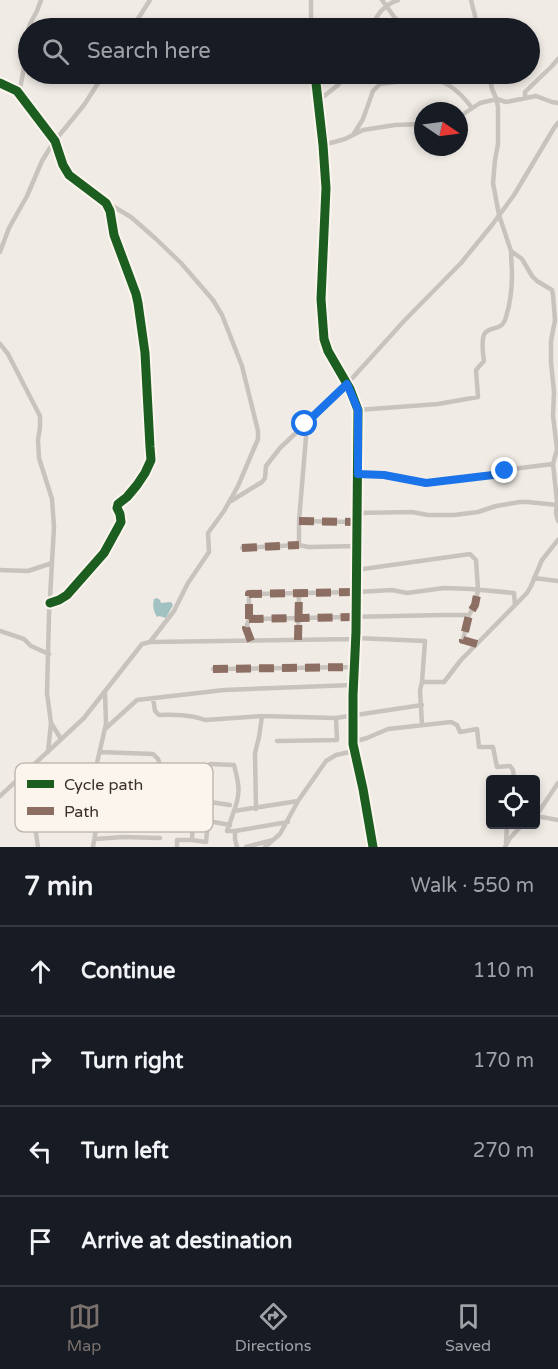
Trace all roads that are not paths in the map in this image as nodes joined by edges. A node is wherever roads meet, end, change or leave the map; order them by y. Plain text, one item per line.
1 (41, 0) edge
2 (150, 0) edge
3 (310, 0) edge
4 (398, 0) edge
5 (471, 0) edge
6 (385, 2) edge
7 (33, 18) edge
8 (138, 18) edge
9 (311, 18) edge
10 (376, 18) edge
11 (396, 18) edge
12 (476, 18) edge
13 (558, 59) edge
14 (540, 78) edge
15 (0, 83) edge
16 (22, 84) edge
17 (98, 84) edge
18 (316, 84) edge
19 (338, 84) edge
20 (380, 84) edge
21 (450, 84) edge
22 (491, 84) edge
23 (533, 84) edge
24 (20, 94) junction
25 (525, 98) junction
26 (497, 99) junction
27 (318, 101) junction
28 (558, 103) edge
29 (472, 108) junction
30 (468, 111) edge
31 (558, 123) edge
32 (414, 125) edge
33 (353, 135) junction
34 (54, 141) junction
35 (323, 145) junction
36 (106, 203) junction
37 (499, 215) junction
38 (511, 251) junction
39 (0, 252) edge
40 (0, 344) edge
41 (347, 384) junction
42 (358, 410) junction
43 (305, 424) junction
44 (553, 464) junction
45 (358, 474) junction
46 (229, 503) junction
47 (557, 505) edge
48 (357, 513) junction
49 (299, 521) junction
50 (558, 521) edge
51 (357, 522) junction
52 (558, 540) edge
53 (299, 544) junction
54 (357, 546) junction
55 (242, 548) dead end
56 (52, 563) junction
57 (0, 570) edge
58 (356, 570) junction
59 (534, 578) junction
60 (558, 580) edge
61 (477, 590) junction
62 (357, 592) junction
63 (299, 593) junction
64 (50, 603) junction
65 (515, 605) junction
66 (469, 615) junction
67 (356, 617) junction
68 (299, 618) junction
69 (249, 619) junction
70 (0, 631) edge
71 (356, 639) junction
72 (251, 640) junction
73 (298, 640) junction
74 (150, 642) junction
75 (477, 644) junction
76 (49, 654) junction
77 (354, 667) junction
78 (213, 669) dead end
79 (422, 682) junction
80 (353, 685) junction
81 (105, 692) junction
82 (153, 698) junction
83 (422, 705) junction
84 (262, 716) junction
85 (353, 716) junction
86 (336, 718) junction
87 (51, 723) junction
88 (422, 725) junction
89 (105, 729) junction
90 (61, 739) junction
91 (277, 741) dead end
92 (353, 742) junction
93 (354, 751) junction
94 (48, 752) junction
95 (100, 752) junction
96 (36, 763) edge
97 (98, 763) edge
98 (160, 763) edge
99 (213, 764) edge
100 (514, 775) edge
101 (15, 782) edge
102 (558, 783) edge
103 (551, 794) junction
104 (558, 795) edge
105 (0, 796) edge
106 (298, 801) junction
107 (213, 802) edge
108 (230, 805) dead end
109 (256, 809) junction
110 (540, 810) edge
111 (234, 811) junction
112 (540, 817) edge
113 (558, 820) edge
114 (213, 822) edge
115 (288, 822) junction
116 (230, 825) junction
117 (507, 829) edge
118 (518, 829) edge
119 (236, 831) junction
120 (36, 832) edge
121 (96, 832) edge
122 (192, 832) edge
123 (207, 832) edge
124 (160, 838) dead end
125 (95, 839) junction
126 (276, 839) junction
127 (192, 840) junction
128 (505, 845) edge
129 (38, 847) edge
130 (93, 847) edge
131 (177, 847) edge
132 (237, 847) edge
133 (246, 847) edge
134 (265, 847) edge
135 (373, 847) edge

1 - 7 street
2 - 8 street
3 - 9 street
4 - 6 street
5 - 12 street
6 - 10 street
6 - 11 street
13 - 14 street
15 - 24 street
16 - 24 street
17 - 34 street
18 - 27 street
19 - 27 street
20 - 33 street
21 - 29 street
22 - 26 street
23 - 25 street
24 - 34 street
25 - 26 street
25 - 28 street
26 - 29 street
26 - 37 street
27 - 35 street
29 - 30 street
31 - 37 street
32 - 33 street
33 - 35 street
34 - 36 street
34 - 39 street
35 - 41 street
36 - 46 street
36 - 64 street
37 - 38 street
37 - 41 street
38 - 42 street
38 - 44 street
40 - 56 street
41 - 42 street
41 - 43 street
42 - 45 street
43 - 46 street
43 - 49 street
44 - 45 street
44 - 47 street
45 - 48 street
46 - 74 street
47 - 48 street
47 - 50 street
48 - 51 street
49 - 51 street
49 - 53 street
51 - 54 street
52 - 59 street
53 - 54 street
53 - 55 street
54 - 58 street
56 - 57 street
56 - 64 street
58 - 61 street
58 - 62 street
59 - 60 street
59 - 65 street
61 - 62 street
61 - 65 street
61 - 66 street
62 - 63 street
62 - 67 street
63 - 68 street
63 - 69 street
64 - 76 street
65 - 75 street
66 - 67 street
66 - 75 street
67 - 68 street
67 - 71 street
68 - 69 street
68 - 73 street
69 - 72 street
70 - 76 street
71 - 73 street
71 - 77 street
71 - 79 street
72 - 73 street
72 - 74 street
74 - 81 street
75 - 79 street
76 - 87 street
77 - 78 street
77 - 80 street
79 - 83 street
80 - 82 street
80 - 85 street
81 - 89 street
81 - 90 street
82 - 84 street
82 - 89 street
83 - 85 street
83 - 88 street
84 - 86 street
84 - 109 street
85 - 86 street
85 - 92 street
86 - 91 street
87 - 90 street
87 - 94 street
88 - 92 street
88 - 100 street
89 - 95 street
90 - 94 street
92 - 93 street
93 - 106 street
93 - 135 street
94 - 96 street
95 - 97 street
95 - 98 street
99 - 111 street
101 - 105 street
102 - 103 street
103 - 104 street
103 - 110 street
106 - 109 street
106 - 115 street
107 - 108 street
109 - 111 street
111 - 116 street
112 - 113 street
114 - 116 street
115 - 119 street
115 - 126 street
116 - 119 street
117 - 128 street
118 - 128 street
119 - 132 street
120 - 129 street
121 - 125 street
122 - 127 street
123 - 127 street
124 - 125 street
125 - 130 street
126 - 133 street
126 - 134 street
127 - 131 street

